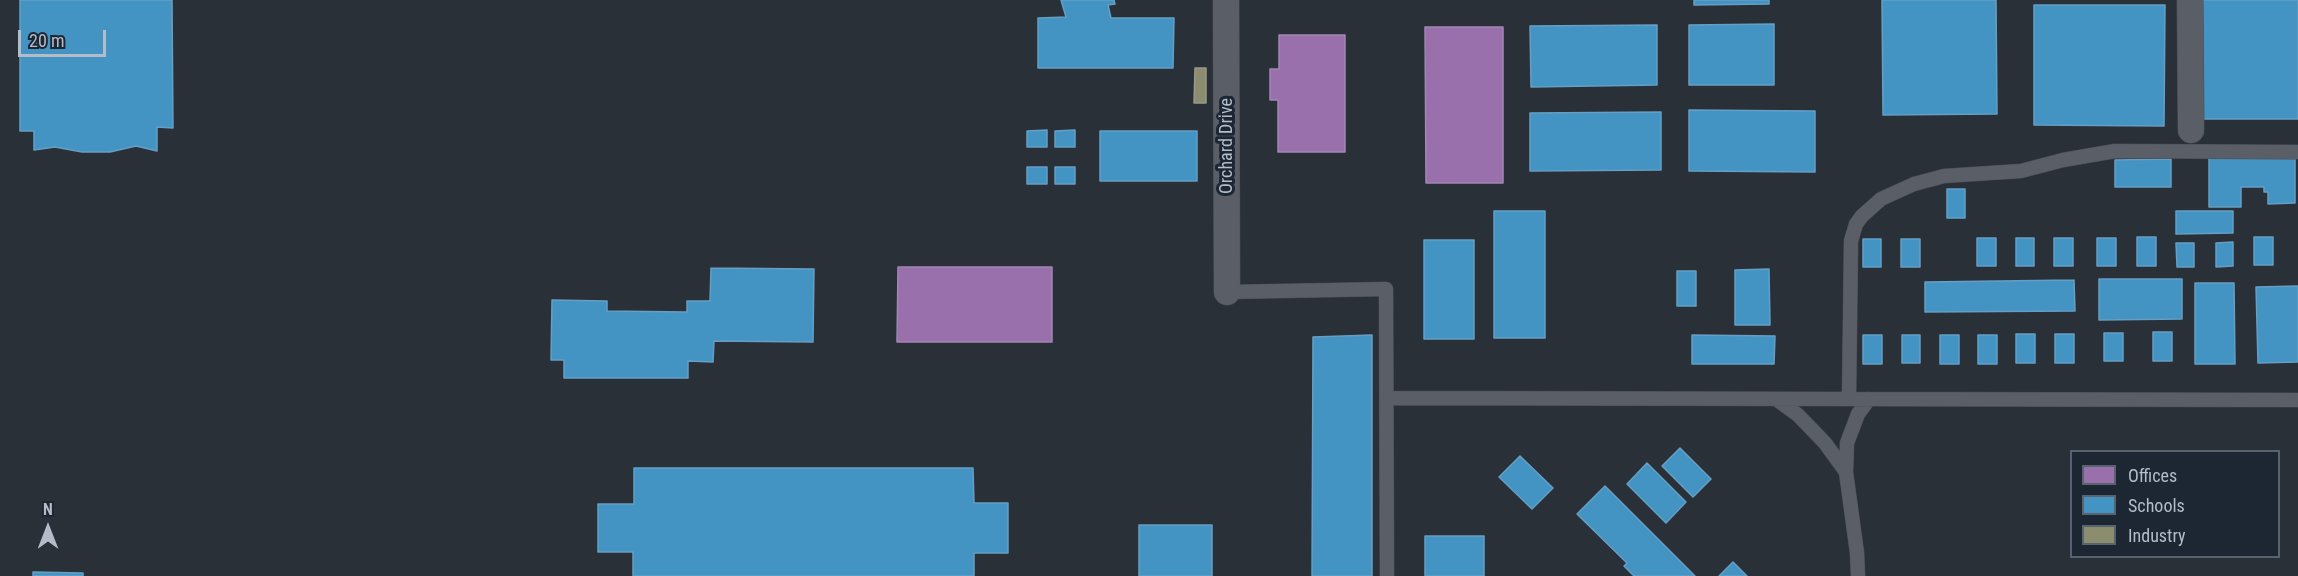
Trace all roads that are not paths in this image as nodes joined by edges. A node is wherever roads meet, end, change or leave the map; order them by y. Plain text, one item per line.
1 (1226, 0) edge
2 (2190, 0) edge
3 (2191, 130) dead end
4 (2298, 152) edge
5 (1227, 292) joint
6 (1388, 398) junction
7 (1776, 399) junction
8 (1849, 399) junction
9 (1869, 399) junction
10 (2298, 400) edge
11 (1846, 472) junction
12 (1387, 576) edge
13 (1858, 576) edge

1 - 5 street, Orchard Drive
2 - 3 street
4 - 8 lane
5 - 6 lane
6 - 7 lane
6 - 12 lane
7 - 8 lane
7 - 11 lane
8 - 9 lane
9 - 10 lane
9 - 11 lane
11 - 13 lane

